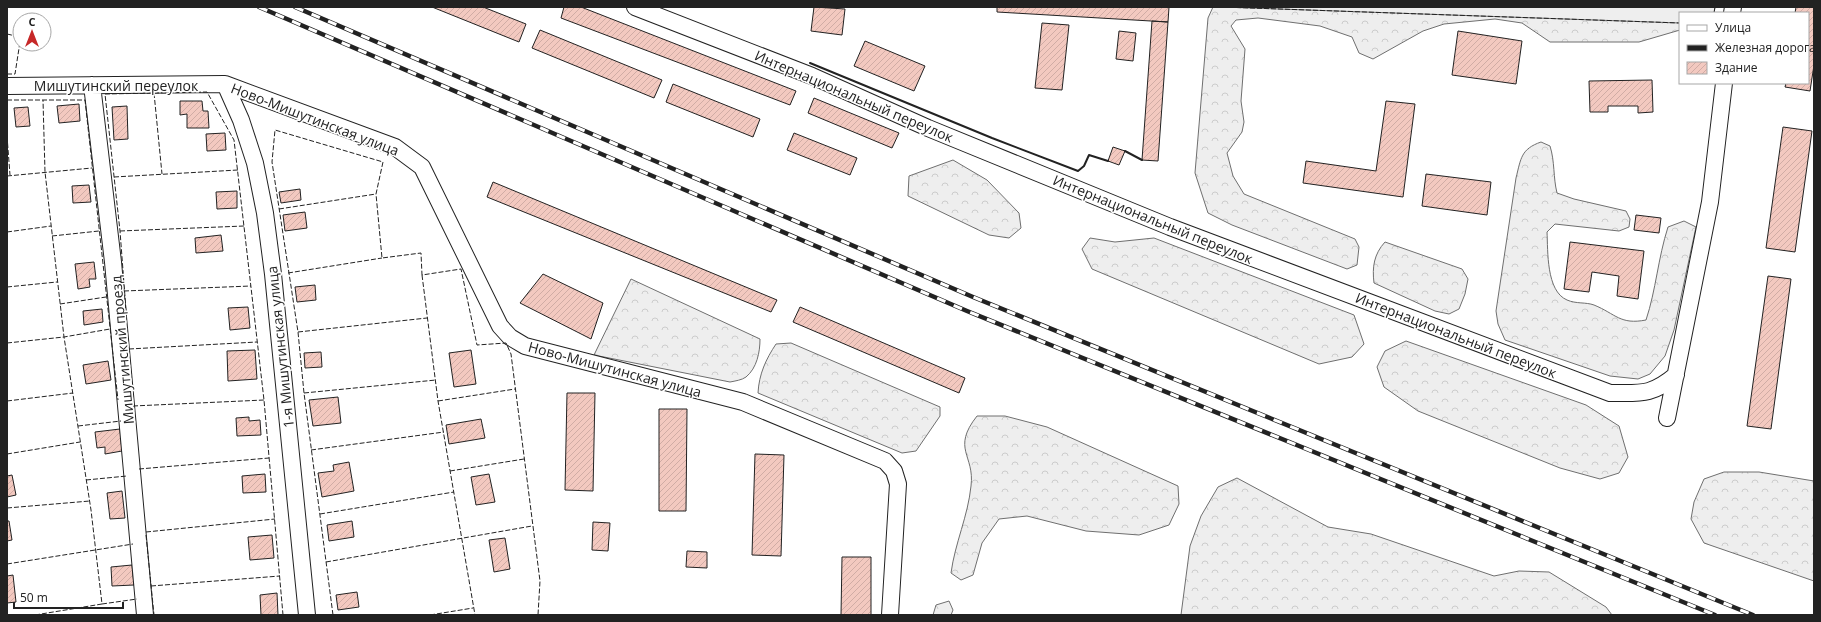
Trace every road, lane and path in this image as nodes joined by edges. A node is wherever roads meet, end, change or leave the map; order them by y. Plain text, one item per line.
1 (634, 7) edge
2 (225, 84) junction
3 (1724, 84) edge
4 (92, 85) junction
5 (7, 86) edge
6 (1676, 374) junction
7 (1667, 418) dead end
8 (145, 615) edge
9 (306, 615) edge
10 (890, 615) edge

1 - 6 street, Интернациональный переулок
2 - 4 street, Мишутинский переулок
2 - 9 street, 1-я Мишутинская улица
2 - 10 street, Ново-Мишутинская улица
3 - 6 street
4 - 5 street, Мишутинский переулок
4 - 8 street, Мишутинский проезд
6 - 7 street

